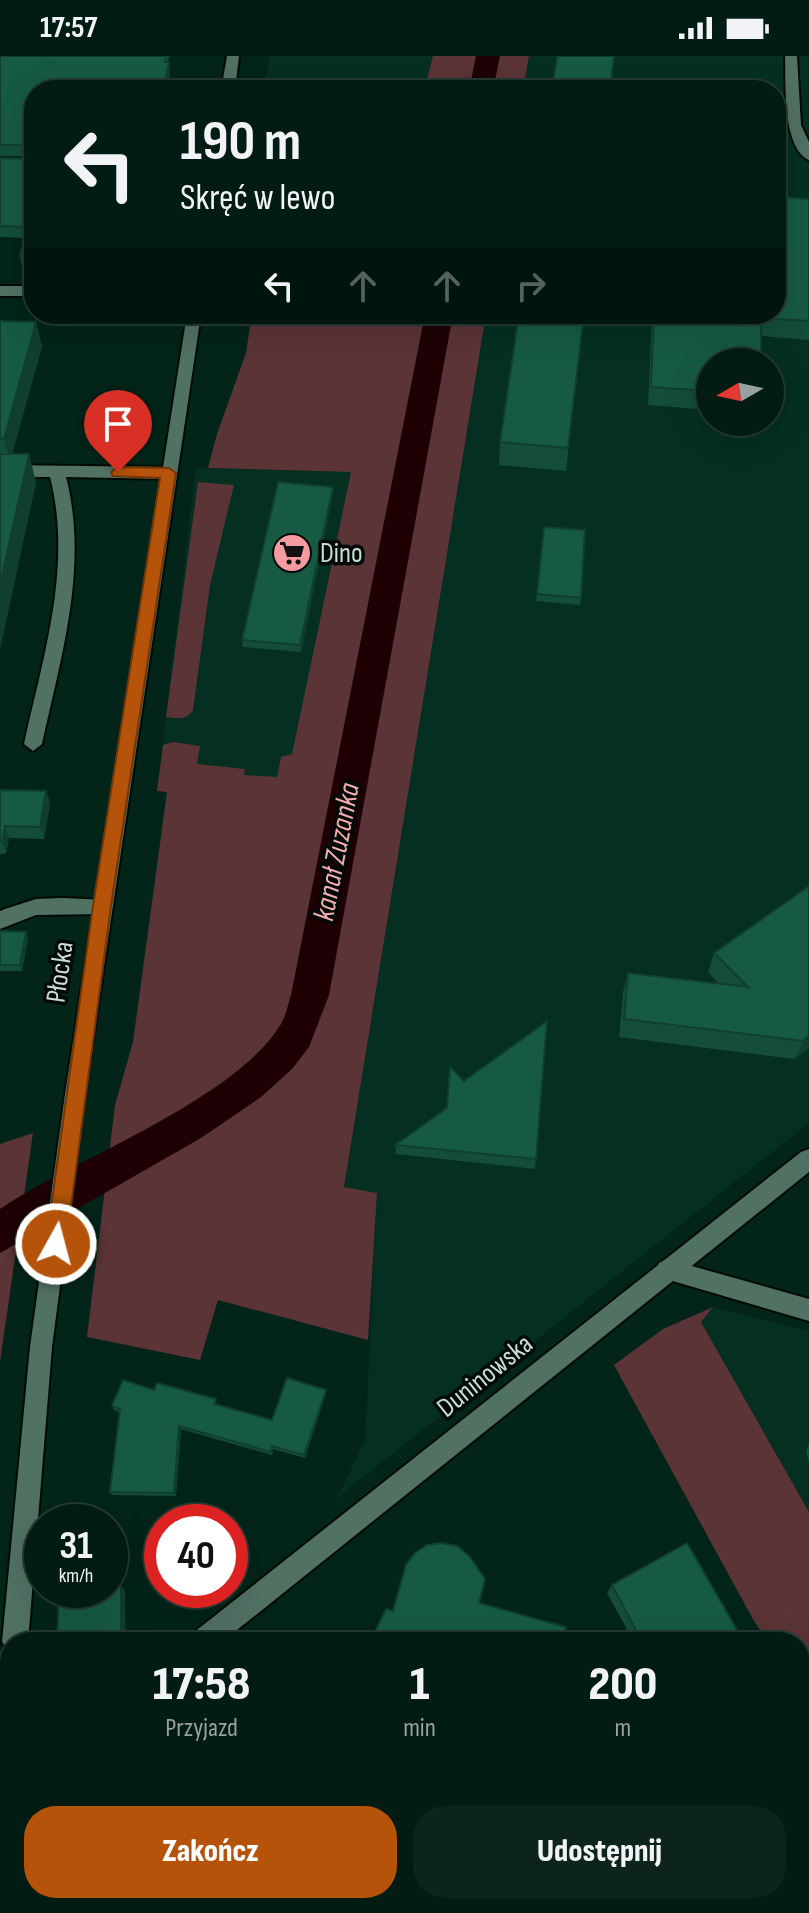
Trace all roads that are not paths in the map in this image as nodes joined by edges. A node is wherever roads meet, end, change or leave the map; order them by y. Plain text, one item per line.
1 (233, 56) edge
2 (791, 56) edge
3 (229, 80) edge
4 (809, 156) edge
5 (0, 291) edge
6 (24, 291) edge
7 (192, 324) edge
8 (0, 471) edge
9 (57, 472) junction
10 (169, 473) junction
11 (33, 744) dead end
12 (102, 906) junction
13 (0, 921) edge
14 (809, 1159) edge
15 (667, 1270) junction
16 (809, 1310) edge
17 (16, 1632) edge
18 (214, 1632) edge

1 - 3 street
2 - 4 street
5 - 6 street
7 - 10 street, Płocka
8 - 9 street
9 - 10 street
9 - 11 street
10 - 12 street, Płocka
12 - 13 street
12 - 17 street, Płocka
14 - 15 street, Duninowska
15 - 16 street
15 - 18 street, Duninowska

